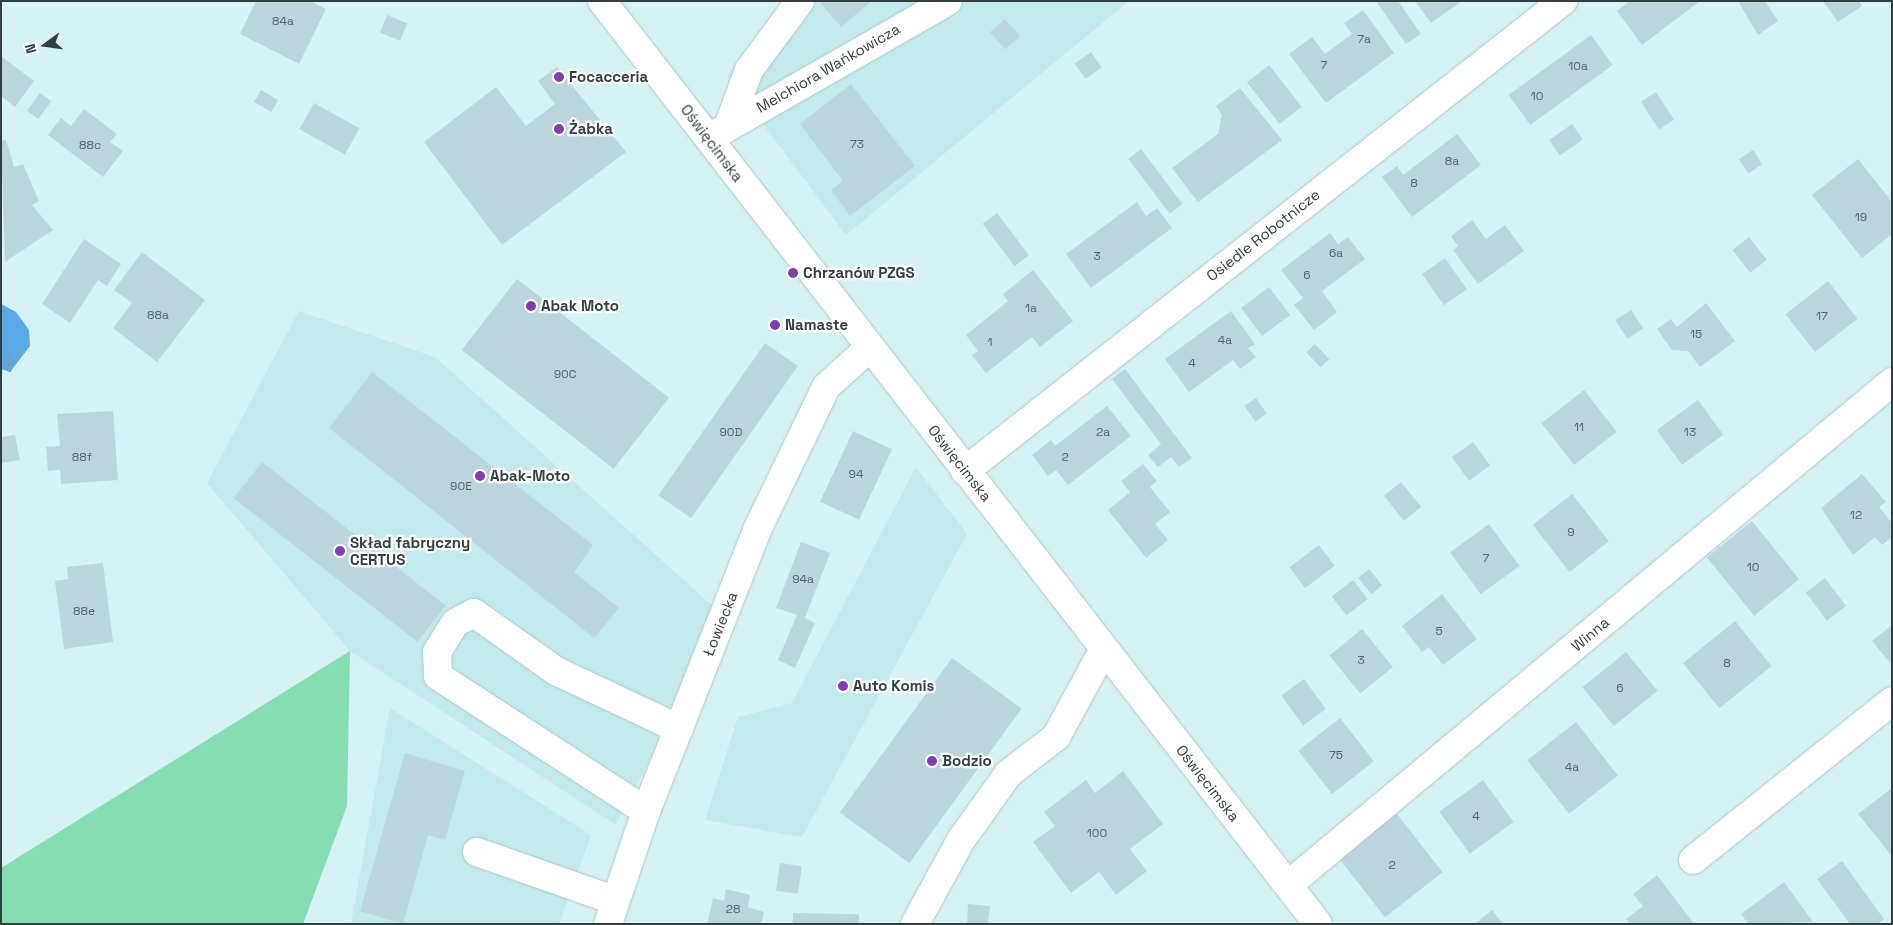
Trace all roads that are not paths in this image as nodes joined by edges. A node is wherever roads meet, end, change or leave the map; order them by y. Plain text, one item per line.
1 (602, 1) edge
2 (800, 1) edge
3 (948, 1) edge
4 (1563, 1) edge
5 (719, 131) junction
6 (870, 347) junction
7 (1892, 382) edge
8 (965, 470) junction
9 (1104, 649) junction
10 (1892, 701) edge
11 (679, 729) junction
12 (646, 811) junction
13 (477, 852) dead end
14 (1694, 860) dead end
15 (1288, 885) junction
16 (612, 912) edge
17 (915, 924) edge
18 (1318, 924) edge

1 - 5 street, Oświęcimska
2 - 5 street
3 - 5 street, Melchiora Wańkowicza
4 - 8 street, Osiedle Robotnicze
5 - 6 street, Oświęcimska
6 - 8 street, Oświęcimska
6 - 11 street, Łowiecka
7 - 15 street, Winna
8 - 9 street, Oświęcimska
9 - 15 street, Oświęcimska
9 - 17 street
10 - 14 street
11 - 12 street, Łowiecka
11 - 12 street
12 - 16 street, Łowiecka
13 - 16 street
15 - 18 street, Oświęcimska

